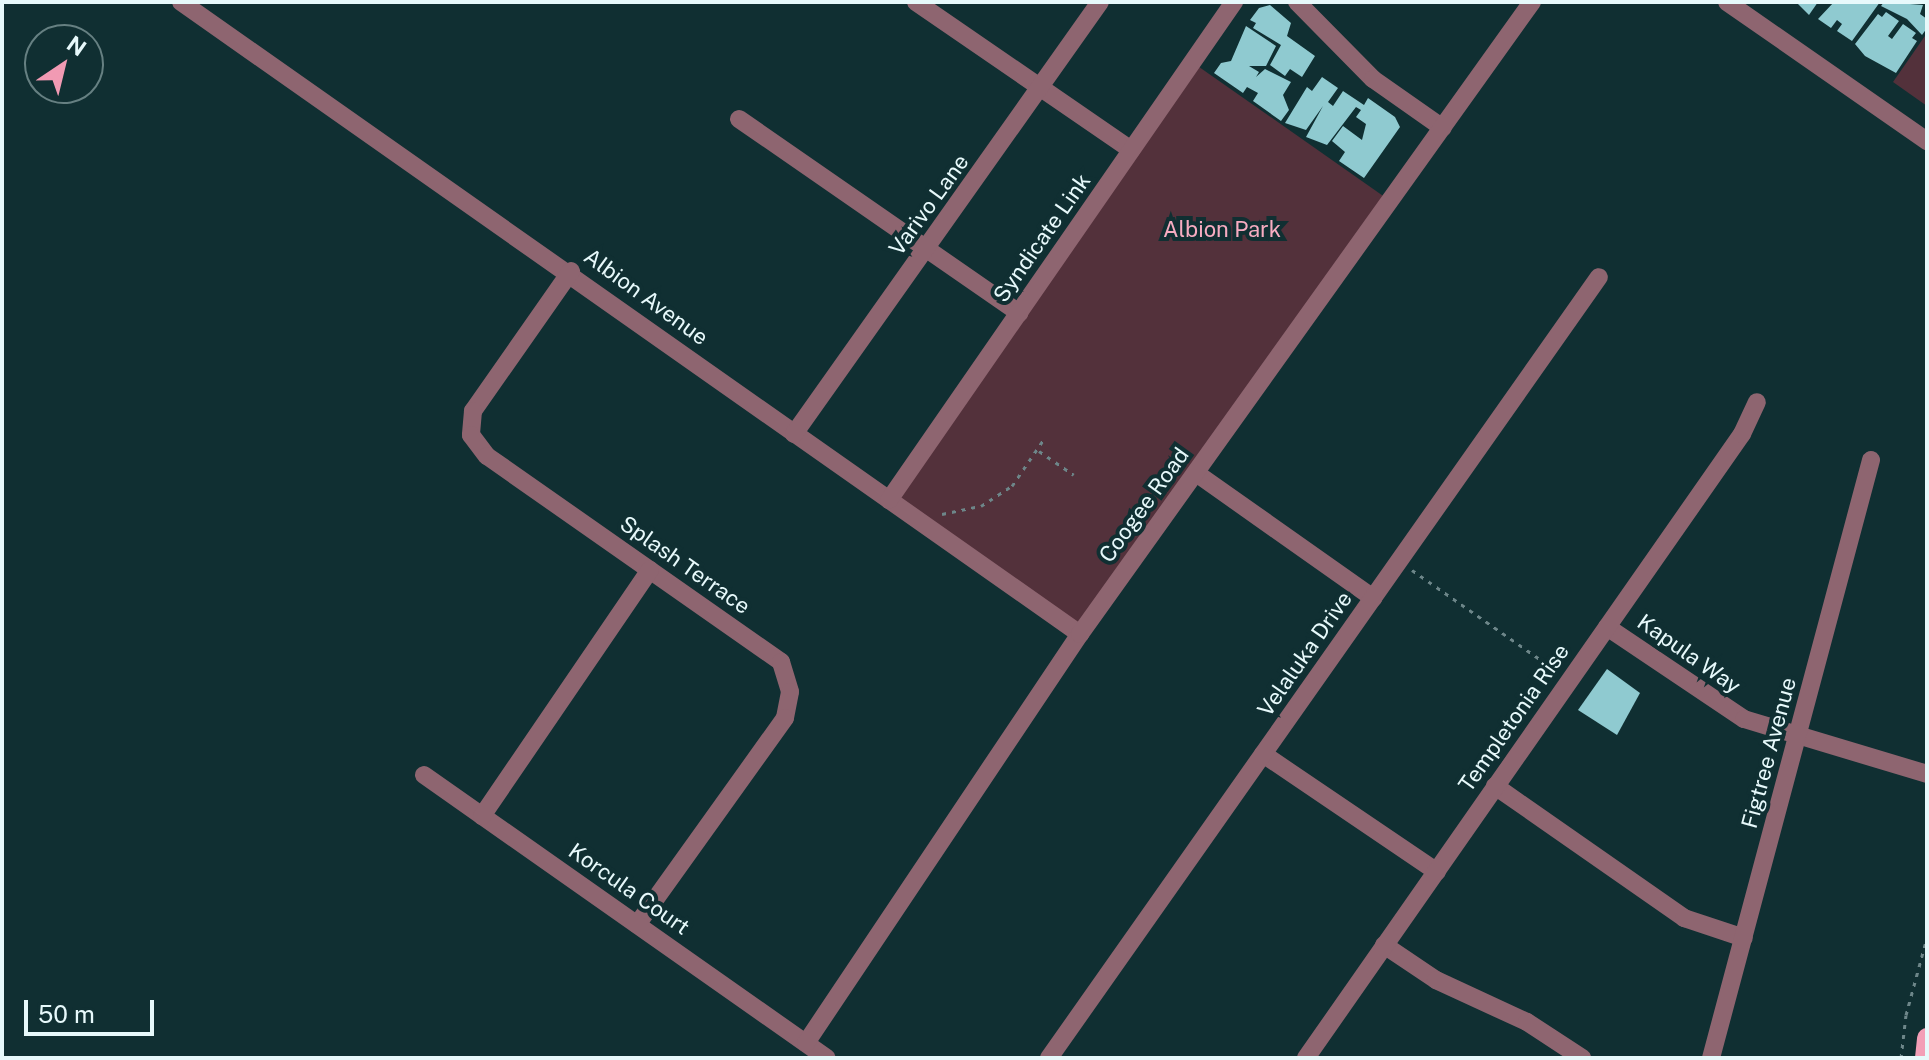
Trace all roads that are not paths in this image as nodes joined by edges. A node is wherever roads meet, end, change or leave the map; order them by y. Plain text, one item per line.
1 (181, 2) edge
2 (916, 2) edge
3 (1100, 2) edge
4 (1234, 2) edge
5 (1297, 2) edge
6 (1532, 2) edge
7 (1727, 2) edge
8 (1042, 88) junction
9 (739, 119) dead end
10 (1443, 128) junction
11 (1927, 141) edge
12 (1131, 150) junction
13 (927, 249) junction
14 (571, 271) junction
15 (1599, 277) dead end
16 (1019, 313) junction
17 (1757, 402) dead end
18 (794, 434) junction
19 (1871, 460) dead end
20 (1196, 473) junction
21 (889, 500) junction
22 (650, 570) junction
23 (1373, 598) junction
24 (1607, 627) junction
25 (1080, 634) junction
26 (1797, 738) junction
27 (1263, 754) junction
28 (1927, 774) edge
29 (424, 775) dead end
30 (1495, 786) junction
31 (482, 816) junction
32 (1437, 872) junction
33 (637, 925) junction
34 (1744, 938) junction
35 (1384, 945) junction
36 (1927, 1038) edge
37 (806, 1043) junction
38 (827, 1058) edge
39 (1049, 1058) edge
40 (1306, 1058) edge
41 (1582, 1058) edge
42 (1711, 1058) edge
43 (1925, 1058) edge

1 - 14 street, Albion Avenue
2 - 8 street
3 - 8 street, Varivo Lane
4 - 12 street, Syndicate Link
5 - 10 street
6 - 10 street, Coogee Road
7 - 11 street
8 - 12 street
8 - 13 street, Varivo Lane
9 - 13 street
10 - 20 street, Coogee Road
12 - 16 street, Syndicate Link
13 - 16 street
13 - 18 street, Varivo Lane
14 - 18 street, Albion Avenue
14 - 22 street, Splash Terrace
15 - 23 street, Velaluka Drive
16 - 21 street, Syndicate Link
17 - 24 street, Templetonia Rise
18 - 21 street, Albion Avenue
19 - 26 street, Figtree Avenue
20 - 23 street
20 - 25 street, Coogee Road
21 - 25 street, Albion Avenue
22 - 31 street
22 - 33 street, Splash Terrace
23 - 27 street, Velaluka Drive
24 - 26 street, Kapula Way
24 - 30 street, Templetonia Rise
25 - 37 street, Coogee Road
26 - 28 street, Kapula Way
26 - 34 street, Figtree Avenue
27 - 32 street
27 - 39 street, Velaluka Drive
29 - 31 street, Korcula Court
30 - 32 street, Templetonia Rise
30 - 34 street
31 - 33 street, Korcula Court
32 - 35 street, Templetonia Rise
33 - 37 street, Korcula Court
34 - 42 street, Figtree Avenue
35 - 40 street, Templetonia Rise
35 - 41 street
36 - 43 main road
37 - 38 street, Korcula Court

